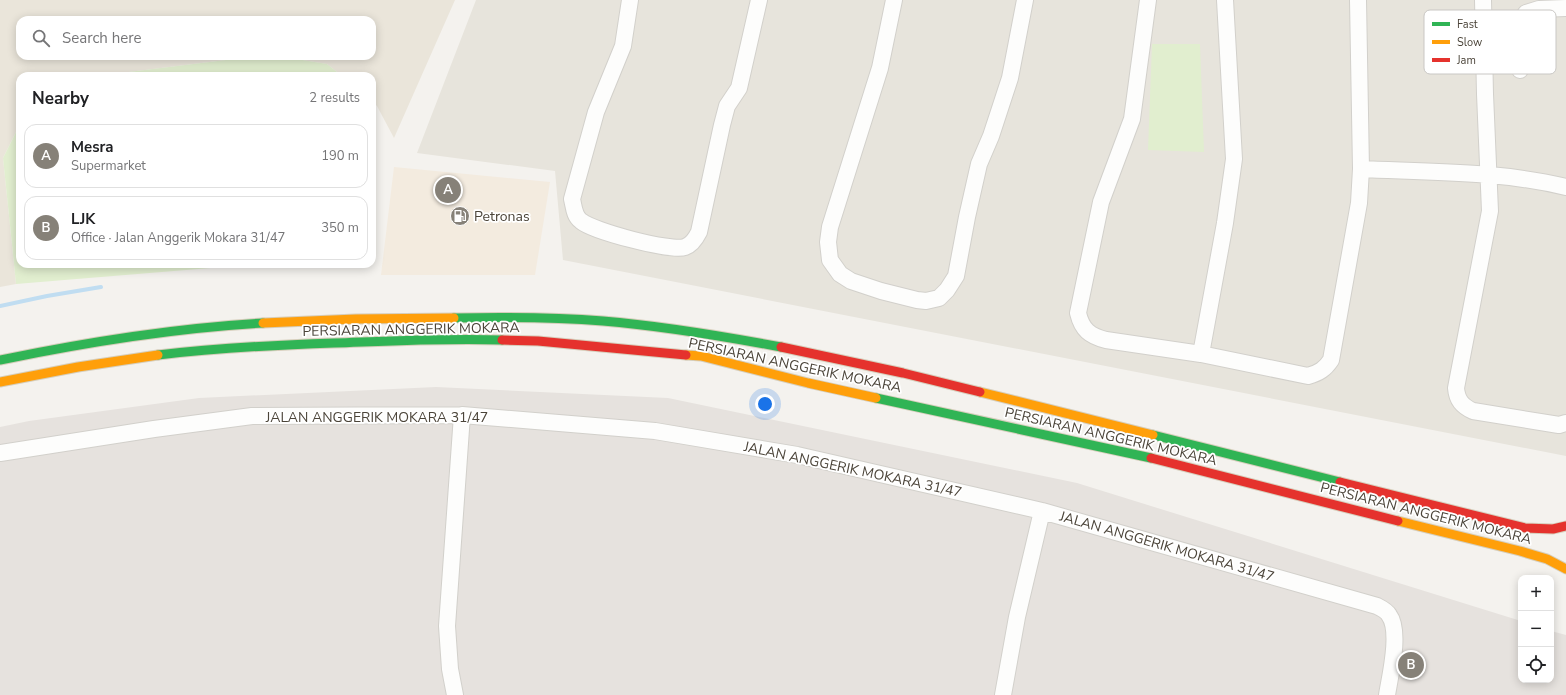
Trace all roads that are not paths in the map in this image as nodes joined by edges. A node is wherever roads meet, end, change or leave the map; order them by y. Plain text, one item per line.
1 (630, 0) edge
2 (759, 0) edge
3 (894, 0) edge
4 (1025, 0) edge
5 (1148, 0) edge
6 (1225, 0) edge
7 (1358, 0) edge
8 (1483, 0) edge
9 (1566, 8) edge
10 (1483, 10) edge
11 (1536, 10) edge
12 (1485, 74) edge
13 (1361, 169) junction
14 (1488, 175) junction
15 (1566, 187) edge
16 (1201, 354) junction
17 (0, 360) edge
18 (0, 382) edge
19 (462, 415) junction
20 (1566, 423) edge
21 (0, 453) edge
22 (1042, 511) junction
23 (1566, 526) edge
24 (1566, 569) edge
25 (456, 695) edge
26 (1003, 695) edge
27 (1387, 695) edge

1 - 2 street
3 - 4 street
5 - 16 street
6 - 16 street
7 - 13 street
8 - 10 street
9 - 11 street
12 - 14 street
13 - 14 street
13 - 16 street
14 - 15 street
14 - 20 street
17 - 23 main road, PERSIARAN ANGGERIK MOKARA
18 - 24 main road, PERSIARAN ANGGERIK MOKARA
19 - 21 street, JALAN ANGGERIK MOKARA 31/47
19 - 22 street, JALAN ANGGERIK MOKARA 31/47
19 - 25 street
22 - 26 street
22 - 27 street, JALAN ANGGERIK MOKARA 31/47

